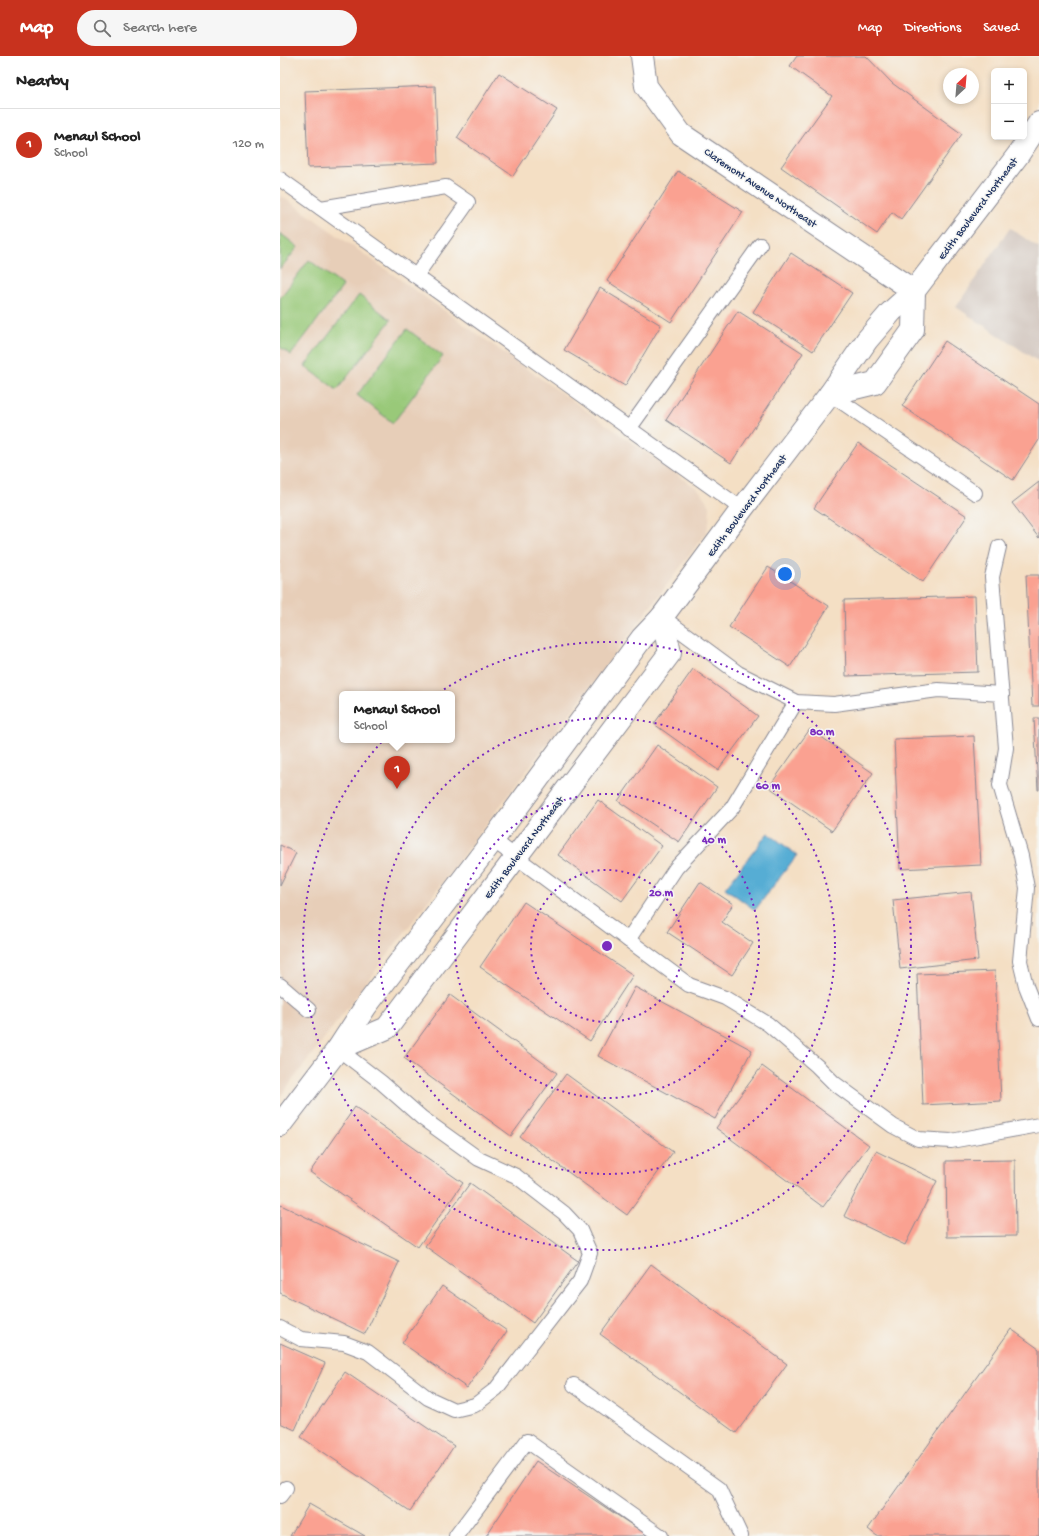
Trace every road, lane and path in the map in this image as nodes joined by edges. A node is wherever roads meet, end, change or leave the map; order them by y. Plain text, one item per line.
1 (642, 56) edge
2 (1039, 123) edge
3 (280, 179) edge
4 (321, 208) junction
5 (760, 245) dead end
6 (416, 276) junction
7 (914, 291) junction
8 (830, 394) junction
9 (629, 429) junction
10 (975, 493) dead end
11 (742, 509) junction
12 (999, 547) dead end
13 (662, 617) junction
14 (1002, 694) junction
15 (796, 702) junction
16 (492, 840) junction
17 (516, 857) junction
18 (628, 940) junction
19 (280, 986) edge
20 (309, 1010) dead end
21 (1039, 1019) edge
22 (338, 1049) junction
23 (280, 1125) edge
24 (1039, 1125) edge
25 (280, 1328) edge
26 (574, 1385) dead end
27 (456, 1536) edge
28 (661, 1536) edge
29 (741, 1536) edge

1 - 7 street, Claremont Avenue Northeast
2 - 7 street, Edith Boulevard Northeast
3 - 4 lane
4 - 6 lane
4 - 6 lane
5 - 9 lane
6 - 9 lane
7 - 8 street, Edith Boulevard Northeast
7 - 8 street
8 - 10 lane
8 - 11 street, Edith Boulevard Northeast
9 - 11 lane
11 - 13 street, Edith Boulevard Northeast
12 - 14 lane
13 - 15 lane
13 - 16 street, Edith Boulevard Northeast
13 - 17 street, Edith Boulevard Northeast
14 - 15 lane
14 - 21 lane
15 - 18 lane
16 - 17 lane
16 - 22 street, Edith Boulevard Northeast
17 - 18 lane
17 - 22 street, Edith Boulevard Northeast
18 - 24 lane
19 - 20 lane
22 - 23 street, Edith Boulevard Northeast
22 - 25 lane
26 - 29 lane
27 - 28 lane

